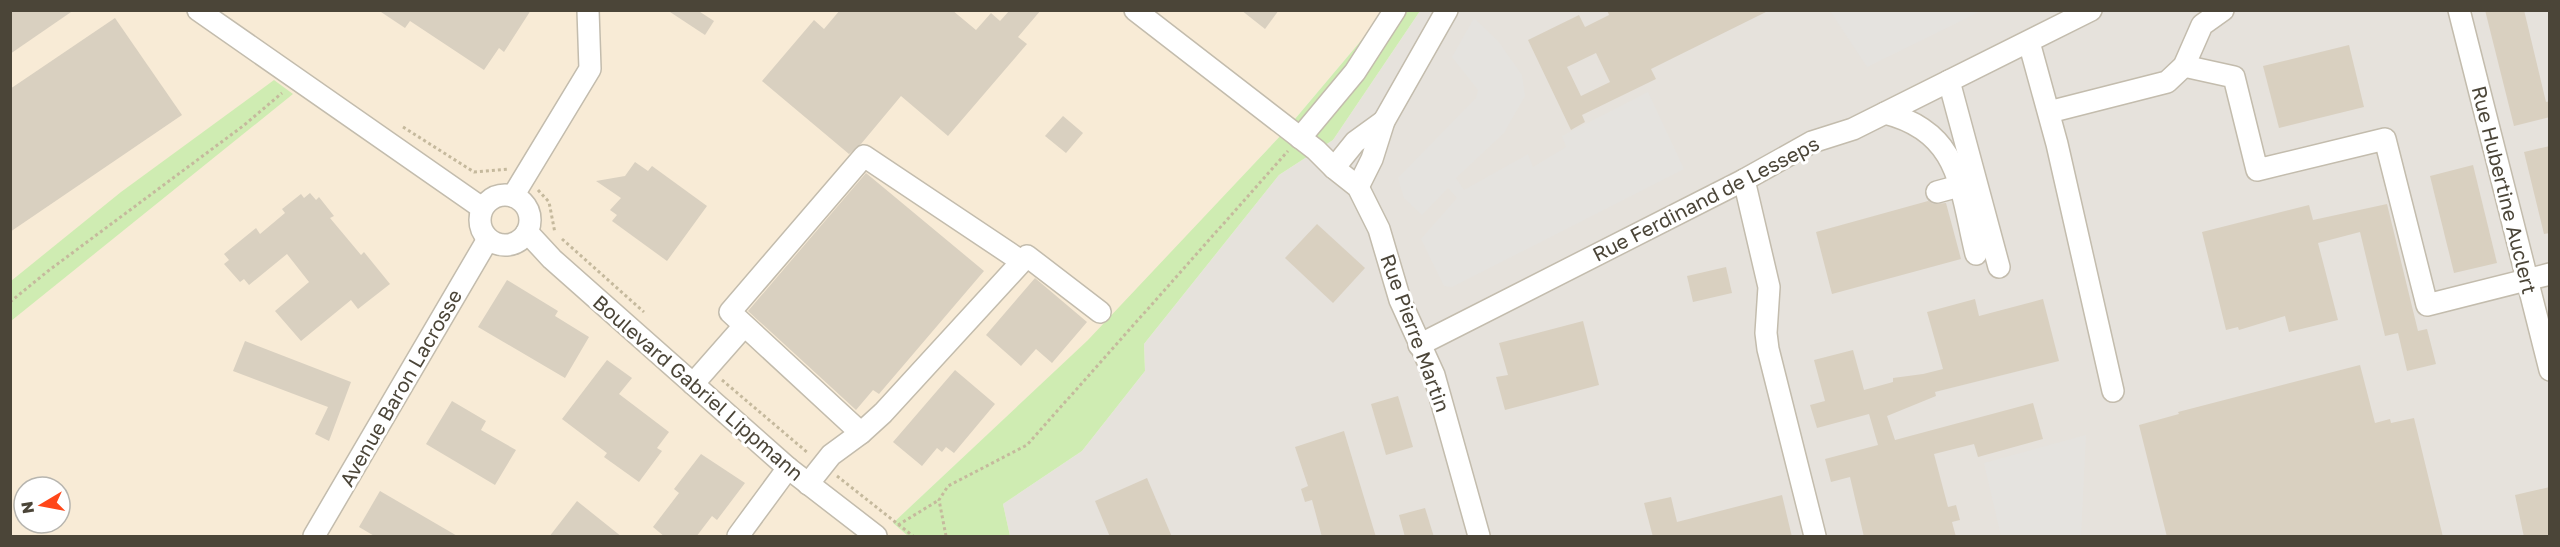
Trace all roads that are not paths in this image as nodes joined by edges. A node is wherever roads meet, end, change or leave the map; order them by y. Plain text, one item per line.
1 (198, 10) edge
2 (588, 10) edge
3 (1135, 10) edge
4 (1395, 10) edge
5 (1447, 10) edge
6 (2091, 10) edge
7 (2223, 10) edge
8 (2459, 10) edge
9 (2029, 42) junction
10 (2184, 66) junction
11 (1949, 81) junction
12 (2049, 112) junction
13 (1885, 113) junction
14 (1384, 121) junction
15 (1307, 144) junction
16 (1334, 168) junction
17 (1744, 180) junction
18 (1959, 186) junction
19 (1358, 187) junction
20 (1937, 192) dead end
21 (513, 196) junction
22 (482, 208) junction
23 (527, 232) junction
24 (488, 239) junction
25 (1976, 254) dead end
26 (1022, 261) junction
27 (1999, 267) dead end
28 (2550, 274) edge
29 (2527, 280) junction
30 (1100, 312) dead end
31 (744, 326) junction
32 (1419, 345) junction
33 (2550, 370) edge
34 (693, 384) junction
35 (2113, 391) dead end
36 (861, 433) junction
37 (788, 468) junction
38 (808, 484) junction
39 (314, 537) edge
40 (738, 537) edge
41 (876, 537) edge
42 (1479, 537) edge
43 (1815, 537) edge

1 - 22 street
2 - 21 street
3 - 15 street, Rue Pierre Martin
4 - 15 street
5 - 14 street
6 - 9 street, Rue Ferdinand de Lesseps
7 - 10 street
8 - 29 street, Rue Hubertine Auclert
9 - 11 street, Rue Ferdinand de Lesseps
9 - 12 street
10 - 12 street
10 - 29 street
11 - 13 street, Rue Ferdinand de Lesseps
11 - 27 street
12 - 35 street
13 - 17 street, Rue Ferdinand de Lesseps
13 - 18 street
14 - 16 street
14 - 19 street
15 - 16 street, Rue Pierre Martin
16 - 19 street, Rue Pierre Martin
17 - 32 street, Rue Ferdinand de Lesseps
17 - 43 street
18 - 20 street
18 - 25 street
19 - 32 street, Rue Pierre Martin
21 - 22 street
21 - 23 street
22 - 24 street
23 - 24 street
23 - 34 street, Boulevard Gabriel Lippmann
24 - 39 street, Avenue Baron Lacrosse
26 - 30 street
26 - 31 street
26 - 36 street
28 - 29 street
29 - 33 street, Rue Hubertine Auclert
31 - 34 street
31 - 36 street
32 - 42 street, Rue Pierre Martin
34 - 37 street, Boulevard Gabriel Lippmann
36 - 38 street
37 - 38 street, Boulevard Gabriel Lippmann
37 - 40 street
38 - 41 street, Boulevard Gabriel Lippmann

